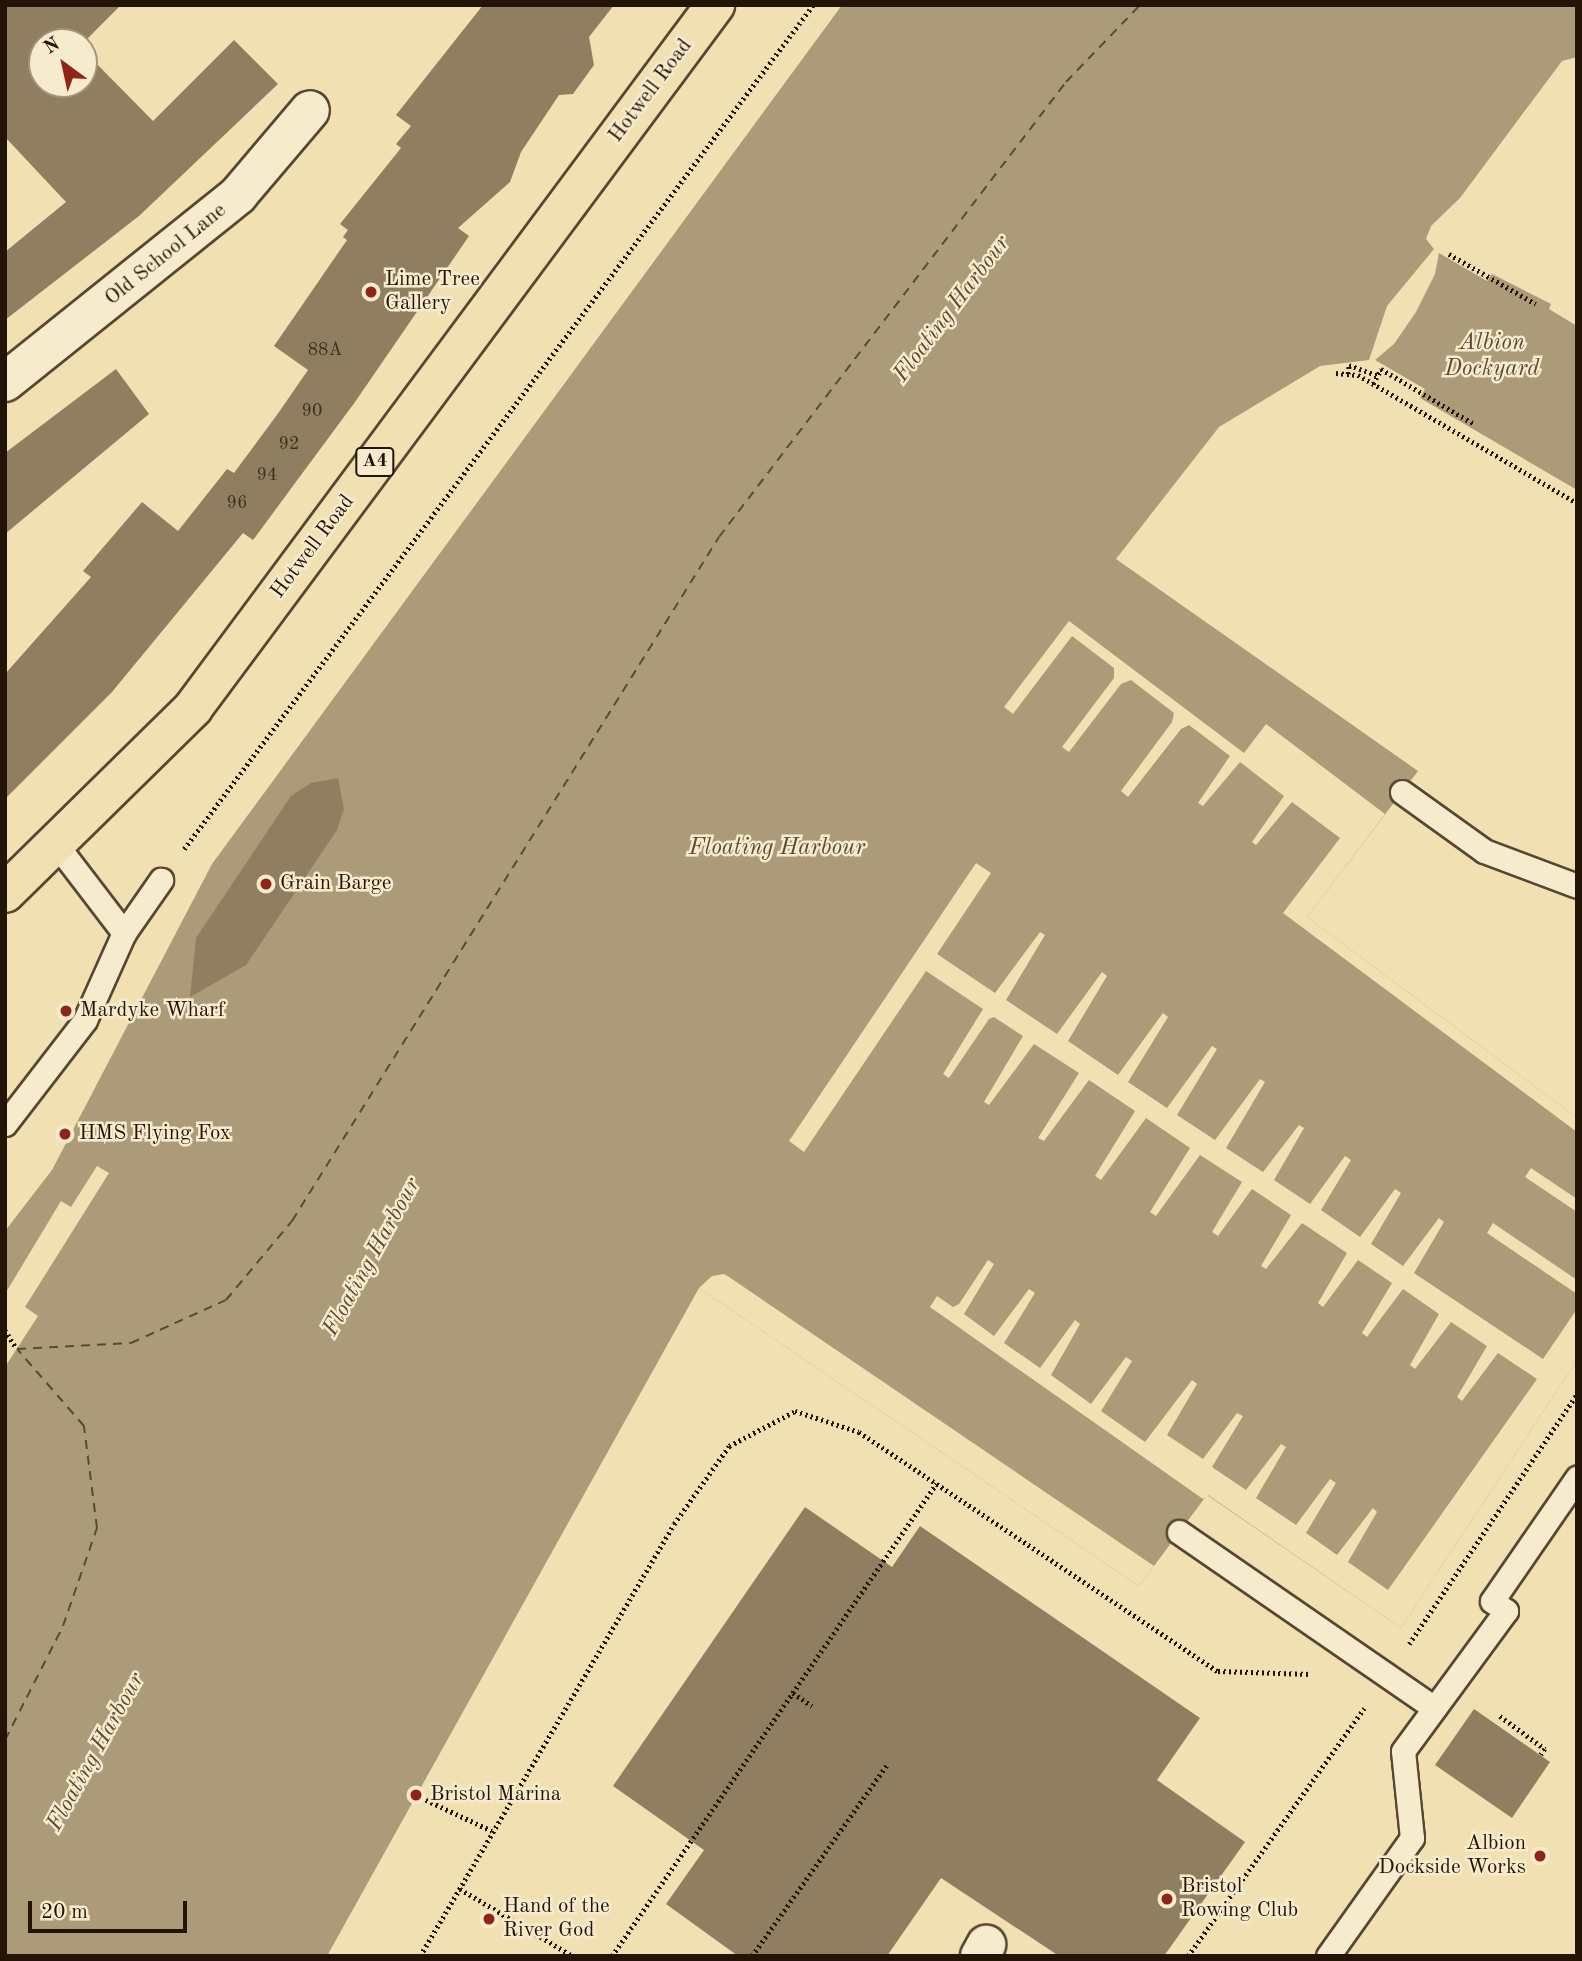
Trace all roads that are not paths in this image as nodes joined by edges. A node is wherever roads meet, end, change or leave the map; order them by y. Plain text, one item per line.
1 (715, 5) edge
2 (310, 110) dead end
3 (5, 382) edge
4 (1402, 792) dead end
5 (56, 844) junction
6 (161, 880) road end
7 (1577, 886) edge
8 (5, 893) edge
9 (124, 933) junction
10 (5, 1124) edge
11 (1577, 1478) edge
12 (1179, 1532) dead end
13 (1434, 1708) junction
14 (1328, 1956) edge

1 - 5 main road, Hotwell Road / A4
2 - 3 street, Old School Lane
4 - 7 lane
5 - 8 main road, Hotwell Road / A4
5 - 9 lane
6 - 9 lane
9 - 10 lane
11 - 13 lane
12 - 13 lane
13 - 14 lane

